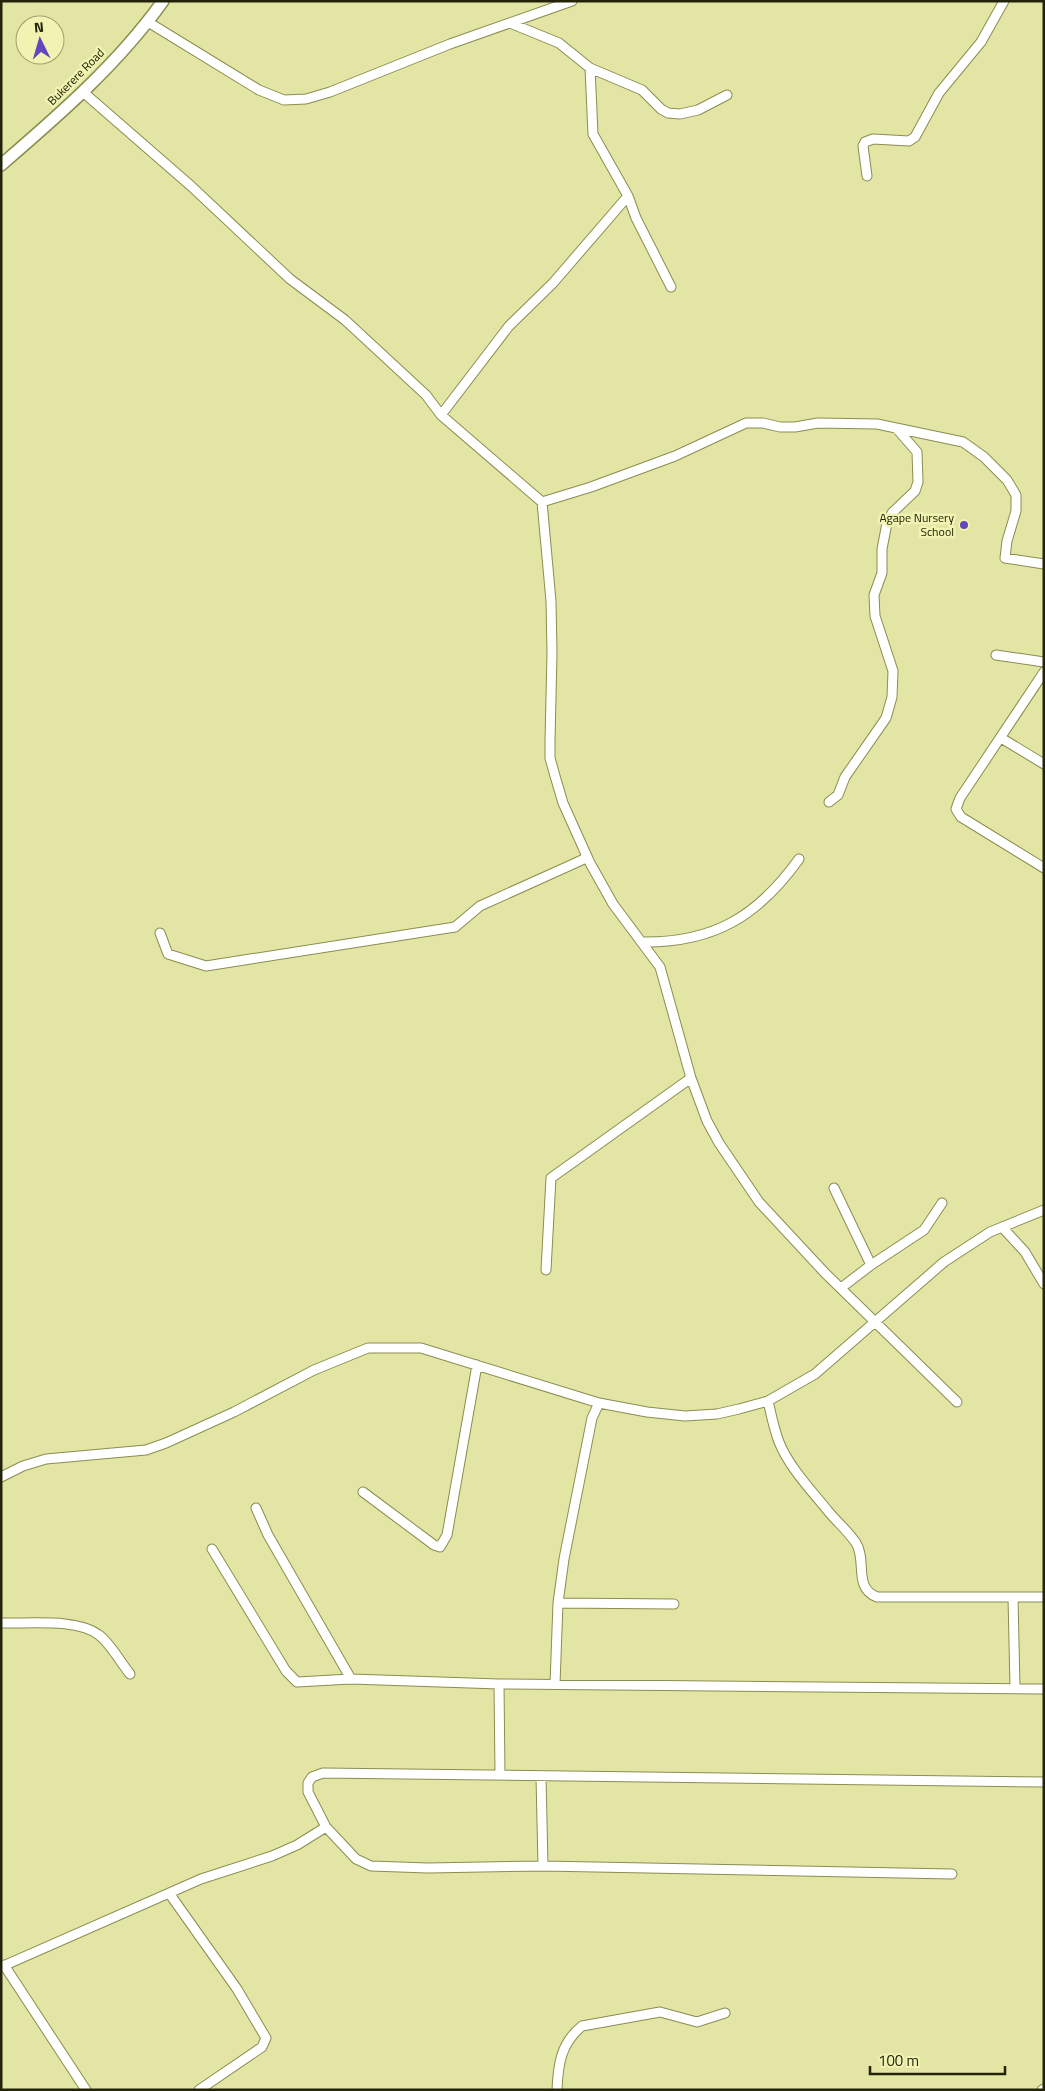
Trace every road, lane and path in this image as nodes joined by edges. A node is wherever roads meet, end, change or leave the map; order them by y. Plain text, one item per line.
1 (162, 1) edge
2 (572, 1) edge
3 (1004, 1) edge
4 (148, 22) junction
5 (510, 23) junction
6 (590, 68) junction
7 (83, 92) junction
8 (728, 95) dead end
9 (1, 165) edge
10 (867, 176) dead end
11 (628, 196) junction
12 (671, 287) dead end
13 (441, 415) junction
14 (897, 429) junction
15 (542, 502) junction
16 (1044, 564) edge
17 (996, 655) dead end
18 (1044, 662) edge
19 (1044, 672) edge
20 (1001, 738) junction
21 (1044, 764) edge
22 (829, 802) dead end
23 (586, 855) junction
24 (799, 859) dead end
25 (1044, 868) edge
26 (160, 933) dead end
27 (642, 942) junction
28 (691, 1078) junction
29 (834, 1188) dead end
30 (942, 1203) dead end
31 (1044, 1210) edge
32 (1002, 1227) junction
33 (871, 1265) junction
34 (546, 1270) dead end
35 (1044, 1284) edge
36 (841, 1288) junction
37 (874, 1322) junction
38 (477, 1365) junction
39 (768, 1401) junction
40 (957, 1402) dead end
41 (599, 1403) junction
42 (1, 1477) edge
43 (364, 1492) dead end
44 (256, 1508) dead end
45 (212, 1549) dead end
46 (1013, 1597) junction
47 (1044, 1597) edge
48 (558, 1603) junction
49 (674, 1604) dead end
50 (1, 1624) edge
51 (130, 1674) dead end
52 (351, 1679) junction
53 (499, 1684) junction
54 (555, 1684) junction
55 (1015, 1688) junction
56 (1044, 1689) edge
57 (500, 1775) junction
58 (541, 1777) junction
59 (1044, 1782) edge
60 (326, 1827) junction
61 (543, 1866) junction
62 (952, 1874) dead end
63 (169, 1893) junction
64 (3, 1966) edge
65 (726, 2013) dead end
66 (86, 2090) edge
67 (199, 2090) edge
68 (557, 2090) edge

1 - 4 street, Bukerere Road
2 - 5 street
3 - 10 street
4 - 5 street
4 - 7 street, Bukerere Road
5 - 6 street
6 - 8 street
6 - 11 street
7 - 9 street, Bukerere Road
7 - 13 street
11 - 12 street
11 - 13 street
13 - 15 street
14 - 15 street
14 - 16 street
14 - 22 street
15 - 23 street
17 - 18 street
19 - 20 street
20 - 21 street
20 - 25 street
23 - 26 street
23 - 27 street
24 - 27 street
27 - 28 street
28 - 34 street
28 - 36 street
29 - 33 street
30 - 33 street
31 - 32 street
32 - 35 street
32 - 37 street
33 - 36 street
36 - 37 street
37 - 39 street
37 - 40 street
38 - 41 street
38 - 42 street
38 - 43 street
39 - 41 street
39 - 46 street
41 - 48 street
44 - 52 street
45 - 52 street
46 - 47 street
46 - 55 street
48 - 49 street
48 - 54 street
50 - 51 street
52 - 53 street
53 - 54 street
53 - 57 street
54 - 55 street
55 - 56 street
57 - 58 street
57 - 60 street
58 - 59 street
58 - 61 street
60 - 61 street
60 - 63 street
61 - 62 street
63 - 64 street
63 - 67 street
64 - 66 street
65 - 68 street

